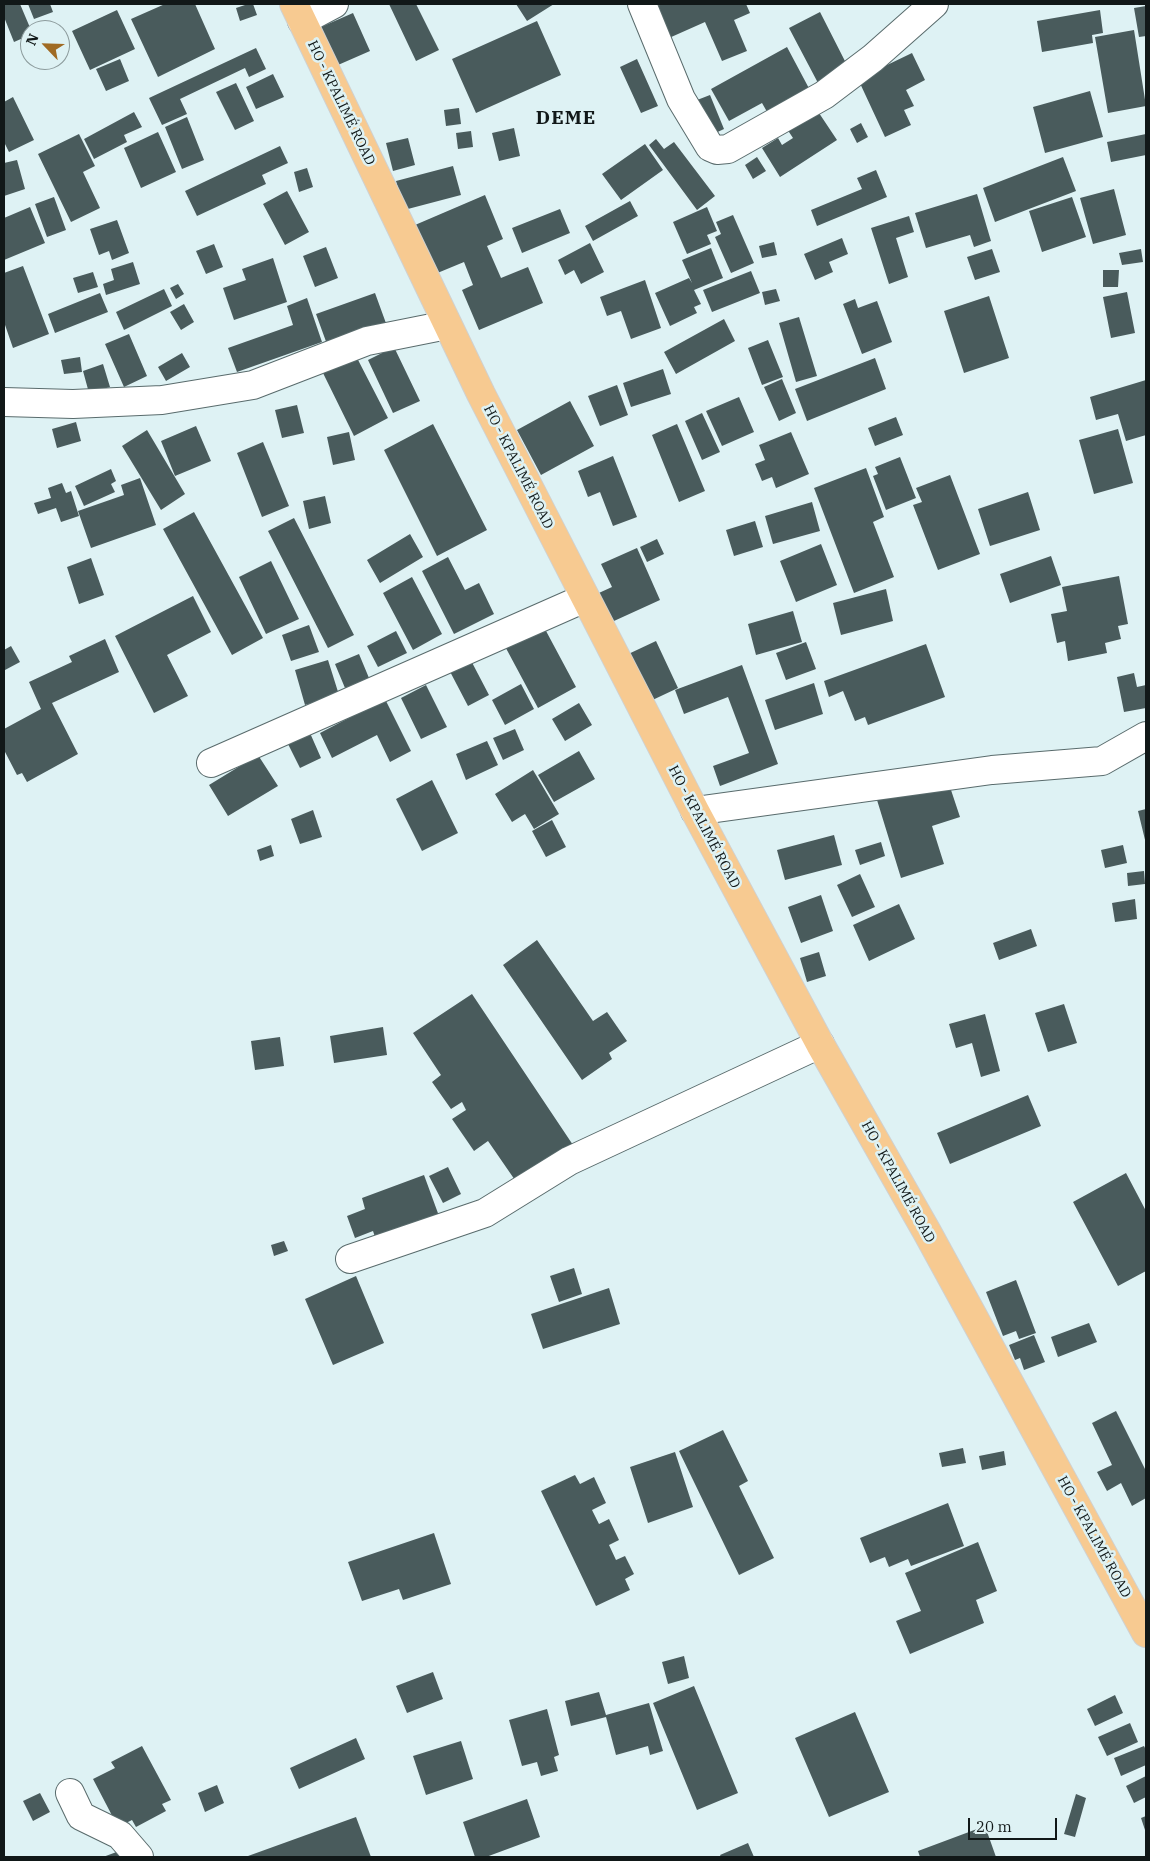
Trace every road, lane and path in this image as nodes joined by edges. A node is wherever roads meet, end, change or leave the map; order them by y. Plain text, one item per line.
1 (334, 4) edge
2 (642, 4) edge
3 (934, 4) edge
4 (298, 12) edge
5 (447, 325) junction
6 (4, 402) edge
7 (585, 598) junction
8 (1146, 736) edge
9 (211, 763) dead end
10 (695, 811) junction
11 (820, 1044) junction
12 (350, 1259) dead end
13 (1146, 1634) edge
14 (70, 1793) dead end
15 (139, 1857) edge

1 - 4 street
2 - 3 street
4 - 5 main road, HO - KPALIMÉ ROAD
5 - 6 street
5 - 7 main road, HO - KPALIMÉ ROAD
7 - 9 street
7 - 10 main road, HO - KPALIMÉ ROAD
8 - 10 street
10 - 11 main road, HO - KPALIMÉ ROAD
11 - 12 street
11 - 13 main road, HO - KPALIMÉ ROAD
14 - 15 street

